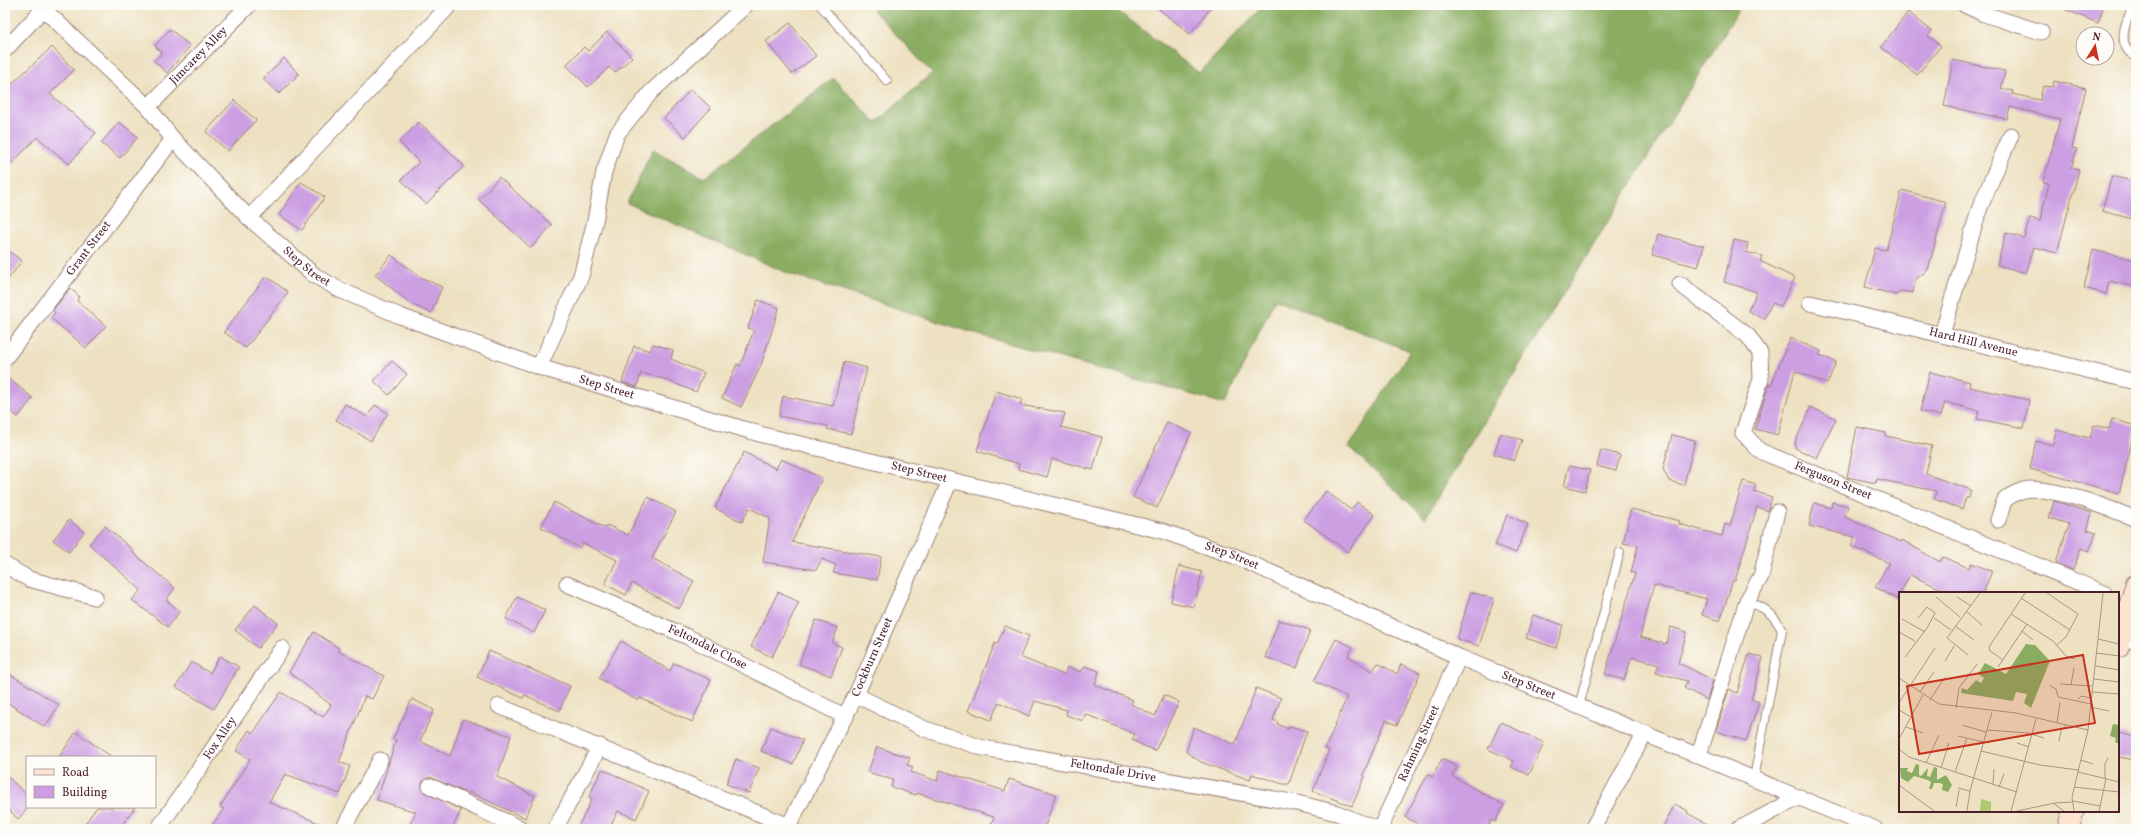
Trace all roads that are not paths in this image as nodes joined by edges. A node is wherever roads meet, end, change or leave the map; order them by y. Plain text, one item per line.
1 (249, 5) edge
2 (450, 5) edge
3 (746, 5) edge
4 (820, 5) edge
5 (1965, 5) edge
6 (2134, 5) edge
7 (43, 6) edge
8 (2041, 32) dead end
9 (5, 50) edge
10 (2136, 57) edge
11 (887, 81) dead end
12 (148, 107) junction
13 (2011, 135) dead end
14 (172, 139) junction
15 (249, 218) junction
16 (1680, 284) dead end
17 (1810, 303) dead end
18 (1942, 334) junction
19 (5, 358) edge
20 (539, 366) junction
21 (2136, 382) edge
22 (950, 481) junction
23 (1777, 512) dead end
24 (2136, 519) edge
25 (1998, 520) dead end
26 (1620, 552) dead end
27 (5, 565) edge
28 (567, 584) dead end
29 (2102, 592) edge
30 (2128, 596) edge
31 (95, 597) dead end
32 (1747, 600) junction
33 (2125, 642) edge
34 (282, 648) dead end
35 (1459, 657) junction
36 (856, 695) junction
37 (499, 706) dead end
38 (1579, 706) junction
39 (846, 717) junction
40 (1645, 733) junction
41 (600, 746) junction
42 (1699, 755) junction
43 (380, 760) dead end
44 (1754, 778) junction
45 (430, 786) dead end
46 (1800, 797) junction
47 (2073, 812) edge
48 (788, 827) edge
49 (158, 829) edge
50 (344, 829) edge
51 (522, 829) edge
52 (555, 829) edge
53 (1376, 829) edge
54 (1380, 829) edge
55 (1592, 829) edge
56 (1739, 829) edge
57 (1875, 829) edge
58 (2068, 829) edge

1 - 12 street, Jimcarey Alley
2 - 15 street
3 - 20 street
4 - 11 lane
5 - 8 street
6 - 10 lane
7 - 9 street
7 - 12 street, Step Street
12 - 14 street, Step Street
13 - 18 street
14 - 15 street, Step Street
14 - 19 street, Grant Street
15 - 20 street, Step Street
16 - 29 street, Ferguson Street
17 - 18 street, Hard Hill Avenue
18 - 21 street, Hard Hill Avenue
20 - 22 street, Step Street
22 - 35 street, Step Street
22 - 36 street, Cockburn Street
23 - 32 street
24 - 25 street
26 - 38 lane
27 - 31 street
28 - 39 street, Feltondale Close
30 - 33 main road
32 - 42 street
32 - 44 lane
34 - 49 street, Fox Alley
35 - 38 street, Step Street
35 - 54 street, Rahming Street
36 - 39 street, Cockburn Street
36 - 53 street, Feltondale Drive
37 - 41 street
38 - 40 street, Step Street
39 - 48 street, Cockburn Street
40 - 42 street, Step Street
40 - 55 street
41 - 48 street
41 - 52 street
42 - 44 street, Step Street
43 - 50 street
44 - 46 street, Step Street
45 - 51 street
46 - 56 street
46 - 57 street, Step Street
47 - 58 main road

